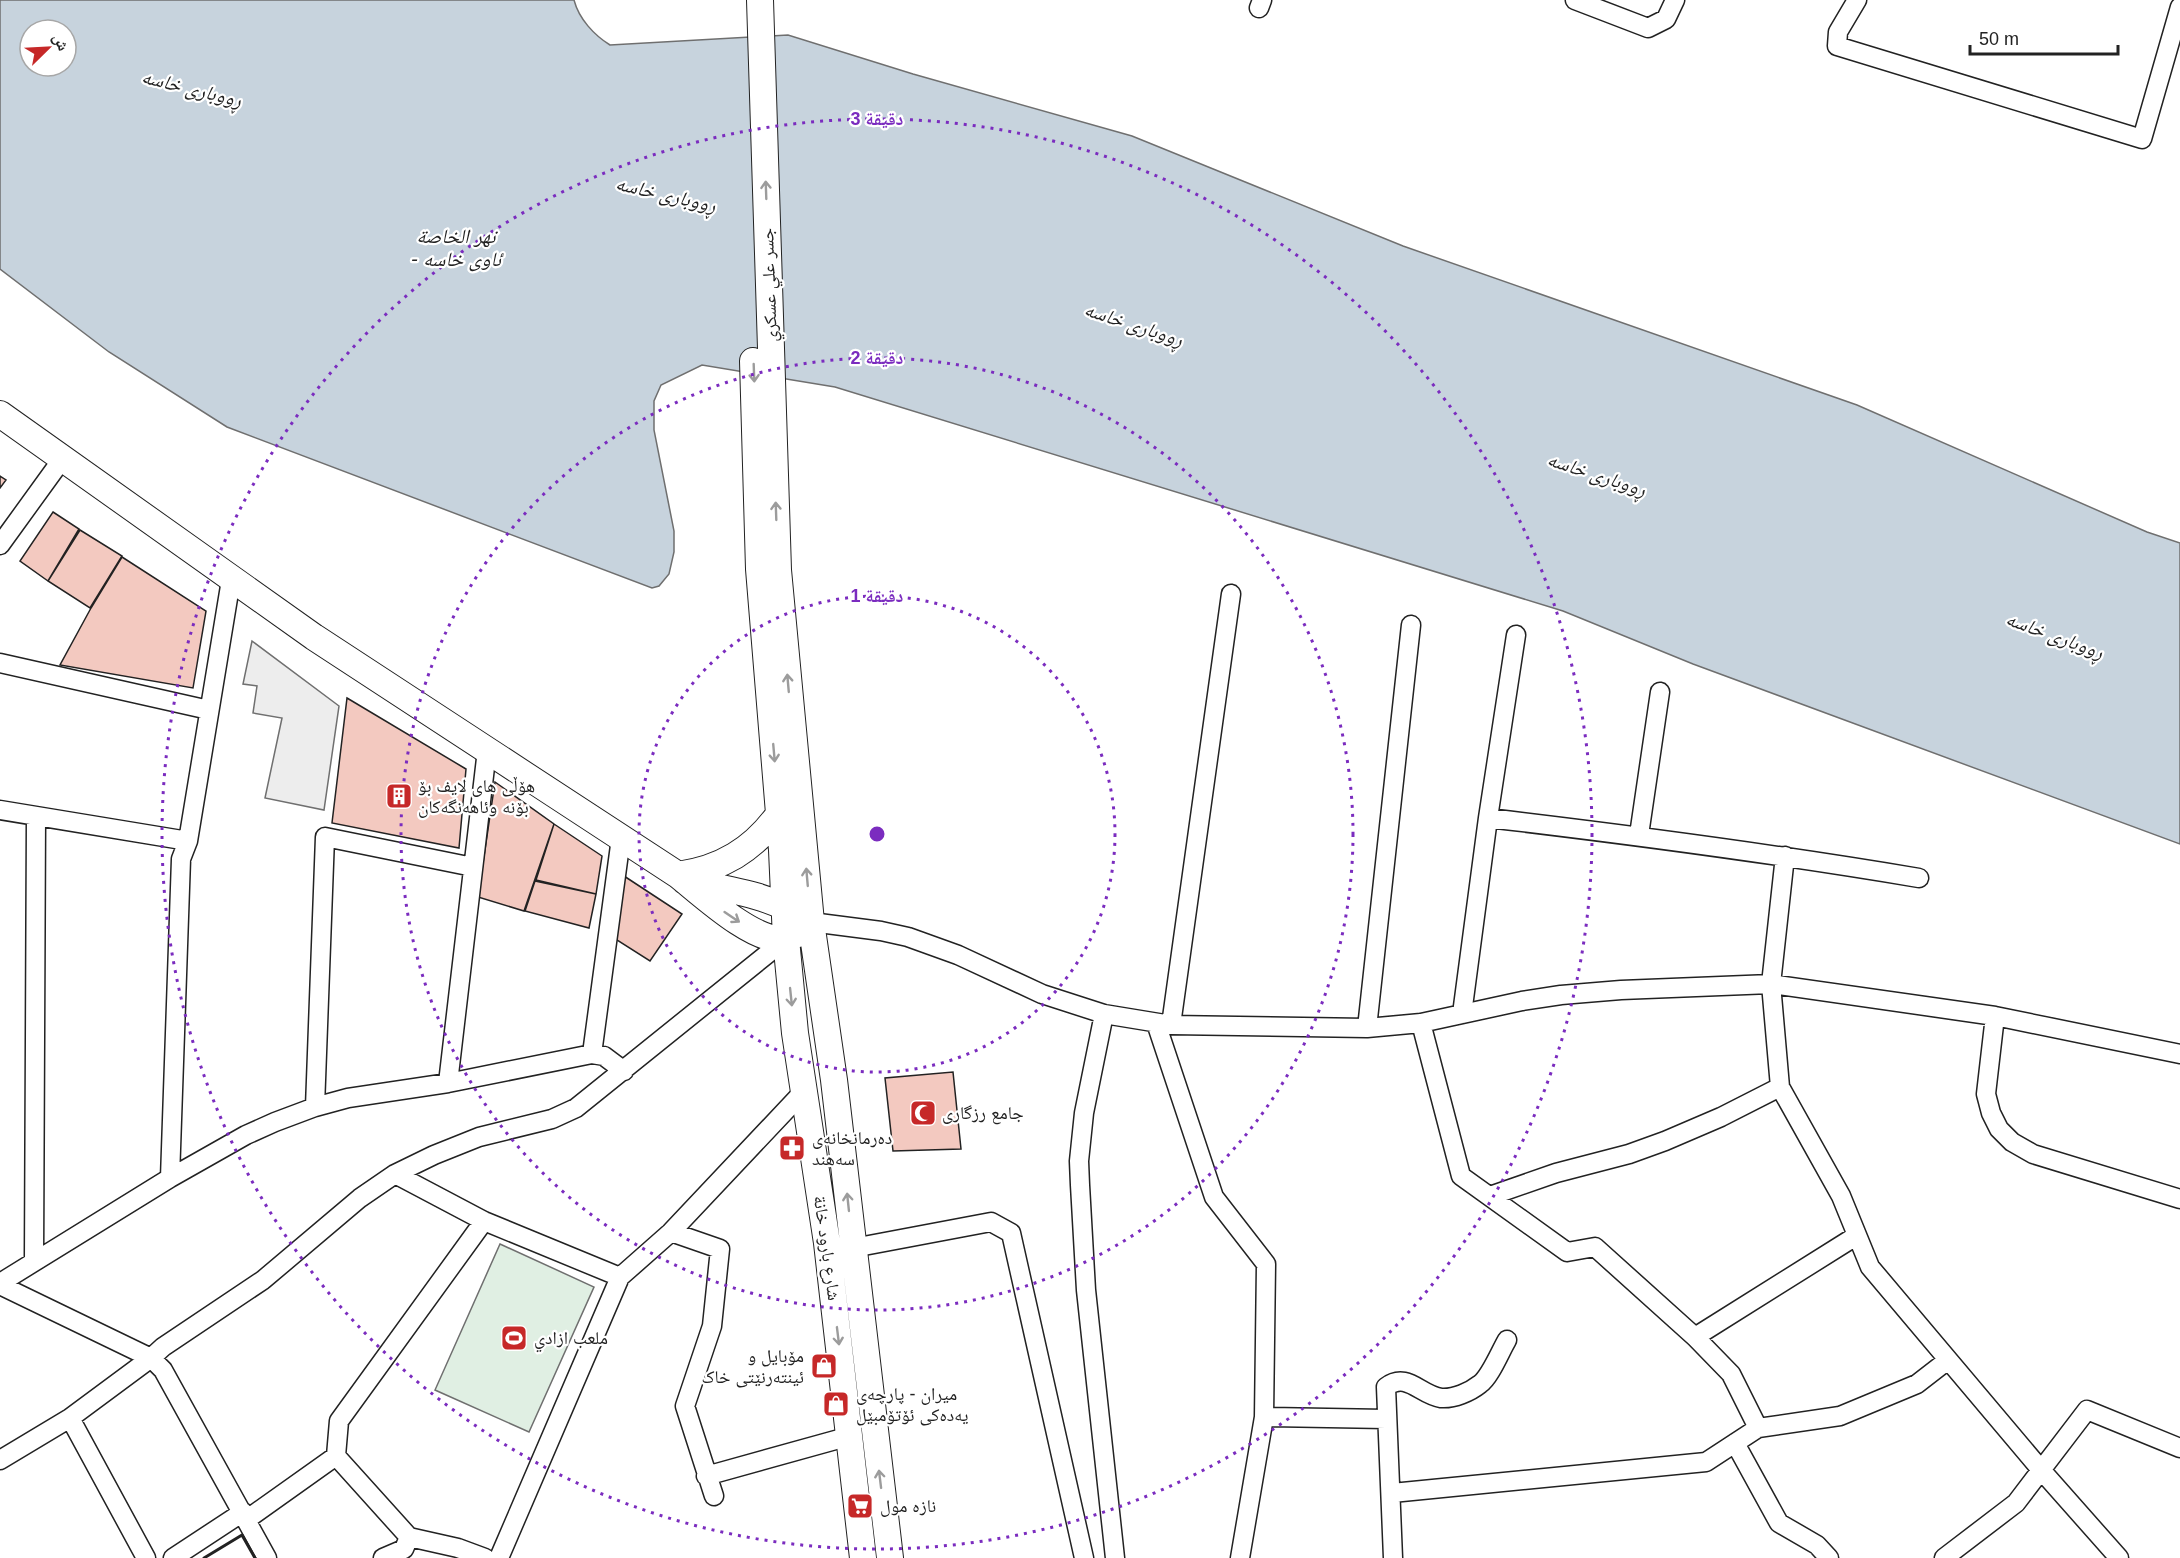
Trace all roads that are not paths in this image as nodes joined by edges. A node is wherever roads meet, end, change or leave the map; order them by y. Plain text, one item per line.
1 (743, 0) edge
2 (760, 0) edge
3 (1575, 0) edge
4 (1675, 0) edge
5 (1857, 0) edge
6 (2180, 7) edge
7 (2174, 49) edge
8 (0, 414) edge
9 (63, 458) junction
10 (0, 545) edge
11 (768, 569) junction
12 (231, 580) junction
13 (1231, 594) dead end
14 (1411, 625) dead end
15 (1516, 635) dead end
16 (0, 663) edge
17 (1660, 692) dead end
18 (209, 710) junction
19 (487, 750) junction
20 (0, 810) edge
21 (779, 814) junction
22 (36, 816) junction
23 (1488, 818) junction
24 (1639, 835) junction
25 (621, 838) junction
26 (188, 841) junction
27 (1785, 855) junction
28 (473, 867) junction
29 (682, 878) junction
30 (1919, 878) dead end
31 (785, 906) junction
32 (811, 922) junction
33 (786, 939) junction
34 (1771, 984) junction
35 (1104, 1014) junction
36 (1462, 1014) junction
37 (1995, 1016) junction
38 (1421, 1023) junction
39 (1164, 1024) junction
40 (1367, 1028) junction
41 (826, 1029) junction
42 (795, 1033) junction
43 (592, 1054) junction
44 (2180, 1054) edge
45 (624, 1071) junction
46 (448, 1083) junction
47 (1780, 1088) junction
48 (804, 1091) junction
49 (315, 1107) junction
50 (395, 1173) junction
51 (170, 1178) junction
52 (1490, 1196) junction
53 (2180, 1198) edge
54 (484, 1221) junction
55 (671, 1232) junction
56 (1856, 1236) junction
57 (853, 1248) junction
58 (34, 1261) junction
59 (620, 1277) junction
60 (0, 1284) edge
61 (1695, 1337) junction
62 (1507, 1340) dead end
63 (151, 1358) junction
64 (1948, 1360) junction
65 (1264, 1417) junction
66 (70, 1418) junction
67 (1386, 1419) junction
68 (1758, 1428) junction
69 (850, 1436) junction
70 (1735, 1443) junction
71 (2180, 1448) edge
72 (336, 1456) junction
73 (0, 1460) edge
74 (2042, 1471) junction
75 (706, 1476) junction
76 (1392, 1493) junction
77 (714, 1496) dead end
78 (244, 1516) junction
79 (410, 1537) junction
80 (146, 1558) edge
81 (173, 1558) edge
82 (267, 1558) edge
83 (383, 1558) edge
84 (485, 1558) edge
85 (499, 1558) edge
86 (863, 1558) edge
87 (891, 1558) edge
88 (1084, 1558) edge
89 (1115, 1558) edge
90 (1240, 1558) edge
91 (1393, 1558) edge
92 (1829, 1558) edge
93 (1944, 1558) edge
94 (2119, 1558) edge

1 -> 11 main road, جسر علي عسكري
11 -> 2 main road, جسر علي عسكري
3 - 4 street
5 - 7 street
6 - 7 street
8 - 9 main road
9 - 10 street
9 - 12 main road
11 -> 21 main road, شارع بارود خانة
32 -> 11 main road, شارع بارود خانة
12 - 18 street
12 - 19 main road
13 - 39 street
14 - 40 street
15 - 23 street
16 - 18 street
17 - 24 street
18 - 26 street
19 - 25 main road
19 - 28 street
20 - 22 street
21 - 29 main road
21 - 31 main road, شارع بارود خانة
22 - 26 street
22 - 58 street
23 - 24 street
23 - 36 street
24 - 27 street
25 - 29 main road
25 - 43 street
26 - 51 street
27 - 30 street
27 - 34 street
28 - 46 street
28 - 49 street
29 - 31 main road
29 -> 33 main road
31 - 32 main road
31 - 33 main road, شارع بارود خانة
32 - 33 main road
32 - 35 street
32 - 41 main road, شارع بارود خانة
33 -> 42 main road, شارع بارود خانة
33 - 45 street
34 - 36 street
34 - 37 street
34 - 47 street
35 - 39 street
35 - 89 street
36 - 38 street
37 - 44 street
37 - 53 street
38 - 40 street
38 - 52 street
39 - 40 street
39 - 65 street
41 - 42 main road
57 -> 41 main road, شارع بارود خانة
42 - 48 main road, شارع بارود خانة
43 - 45 street
43 - 46 street
45 - 50 street
46 - 49 street
47 - 52 street
47 - 56 street
48 - 55 street
48 -> 69 main road, شارع بارود خانة
49 - 51 street
50 - 54 street
50 - 63 street
51 - 58 street
52 - 61 street
54 - 59 street
54 - 72 street
55 - 59 street
55 - 75 street
56 - 61 street
56 - 64 street
87 -> 57 main road, شارع بارود خانة
57 - 88 street
58 - 60 street
59 - 85 street
60 - 63 street
61 - 68 street
62 - 67 street
63 - 66 street
63 - 78 street
64 - 68 street
64 - 74 street
65 - 67 street
65 - 90 street
66 - 73 street
66 - 80 street
67 - 76 street
68 - 70 street
69 - 75 street
69 - 86 main road, شارع بارود خانة
70 - 76 street
70 - 92 street
71 - 74 street
72 - 78 street
72 - 79 street
74 - 93 street
74 - 94 street
75 - 77 street
76 - 91 street
78 - 81 street
78 - 82 street
79 - 83 street
79 - 84 street

